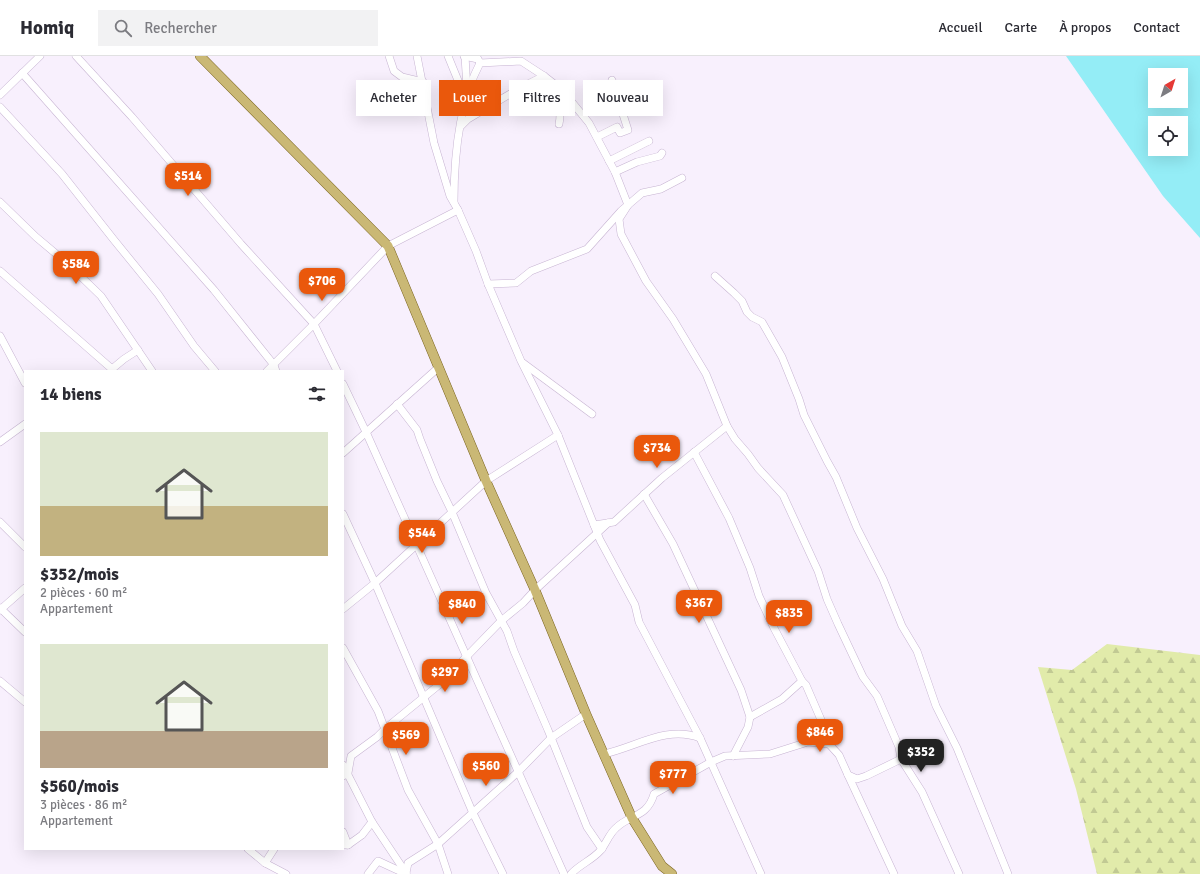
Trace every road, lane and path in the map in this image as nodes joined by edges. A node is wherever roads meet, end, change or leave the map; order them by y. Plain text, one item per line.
1 (40, 56) edge
2 (76, 56) edge
3 (200, 56) edge
4 (389, 56) edge
5 (417, 56) edge
6 (448, 56) edge
7 (464, 56) edge
8 (480, 62) junction
9 (22, 73) junction
10 (544, 76) junction
11 (415, 80) edge
12 (423, 80) edge
13 (459, 80) edge
14 (466, 80) edge
15 (471, 80) edge
16 (549, 80) edge
17 (0, 95) edge
18 (575, 105) edge
19 (0, 107) edge
20 (429, 116) edge
21 (462, 116) edge
22 (561, 116) edge
23 (624, 116) edge
24 (559, 124) dead end
25 (460, 126) junction
26 (597, 137) junction
27 (649, 141) dead end
28 (662, 153) dead end
29 (609, 161) junction
30 (615, 172) junction
31 (682, 178) dead end
32 (0, 202) edge
33 (454, 202) junction
34 (628, 205) junction
35 (458, 210) junction
36 (388, 246) junction
37 (0, 271) edge
38 (715, 276) dead end
39 (488, 284) junction
40 (314, 324) junction
41 (0, 336) edge
42 (138, 350) junction
43 (521, 362) junction
44 (439, 367) junction
45 (275, 368) edge
46 (111, 370) edge
47 (151, 370) edge
48 (214, 370) edge
49 (337, 370) edge
50 (24, 381) edge
51 (344, 386) edge
52 (397, 404) junction
53 (592, 414) dead end
54 (24, 425) edge
55 (727, 426) junction
56 (366, 432) junction
57 (558, 435) junction
58 (0, 442) edge
59 (344, 452) edge
60 (694, 452) junction
61 (486, 481) junction
62 (644, 494) junction
63 (452, 512) junction
64 (344, 516) edge
65 (0, 522) edge
66 (608, 523) junction
67 (594, 525) junction
68 (598, 534) junction
69 (24, 546) edge
70 (416, 546) junction
71 (376, 583) junction
72 (24, 589) edge
73 (535, 590) junction
74 (344, 608) edge
75 (0, 609) edge
76 (501, 622) junction
77 (24, 631) edge
78 (344, 650) edge
79 (466, 657) junction
80 (0, 681) edge
81 (802, 681) junction
82 (424, 697) junction
83 (24, 701) edge
84 (586, 714) junction
85 (750, 717) junction
86 (386, 728) junction
87 (551, 738) junction
88 (700, 738) junction
89 (829, 744) junction
90 (604, 754) junction
91 (733, 756) junction
92 (901, 759) junction
93 (711, 762) junction
94 (518, 772) junction
95 (345, 775) edge
96 (848, 775) junction
97 (472, 811) junction
98 (632, 818) junction
99 (372, 822) junction
100 (438, 844) junction
101 (346, 845) edge
102 (602, 849) junction
103 (249, 850) edge
104 (273, 850) edge
105 (265, 863) junction
106 (286, 874) edge
107 (368, 874) edge
108 (407, 874) edge
109 (448, 874) edge
110 (503, 874) edge
111 (564, 874) edge
112 (571, 874) edge
113 (672, 874) edge
114 (761, 874) edge
115 (894, 874) edge
116 (959, 874) edge
117 (1008, 874) edge

1 - 9 street
2 - 40 street
3 - 36 main road
4 - 11 street
5 - 12 street
6 - 13 street
7 - 8 street
7 - 14 street
8 - 10 street
8 - 15 street
9 - 17 street
9 - 45 street
10 - 16 street
10 - 25 street
18 - 26 street
19 - 48 street
20 - 33 street
21 - 25 street
22 - 24 street
23 - 26 street
25 - 33 street
26 - 29 street
27 - 29 street
28 - 30 street
29 - 30 street
30 - 34 street
31 - 34 street
32 - 42 street
33 - 35 street
34 - 39 street
34 - 55 street
35 - 36 street
35 - 39 street
36 - 40 street
36 - 44 main road
37 - 46 street
38 - 117 street
39 - 43 street
40 - 45 street
40 - 49 street
41 - 50 street
42 - 46 street
42 - 47 street
43 - 53 street
43 - 57 street
44 - 52 street
44 - 61 main road
51 - 56 street
52 - 56 street
52 - 63 street
54 - 58 street
55 - 60 street
55 - 92 street
56 - 59 street
56 - 70 street
57 - 61 street
57 - 67 street
60 - 62 street
60 - 81 street
61 - 63 street
61 - 73 main road
62 - 66 street
62 - 85 street
63 - 70 street
63 - 76 street
64 - 71 street
65 - 69 street
66 - 67 street
66 - 68 street
67 - 68 street
68 - 73 street
68 - 88 street
70 - 71 street
70 - 79 street
71 - 74 street
71 - 82 street
72 - 75 street
73 - 76 street
73 - 84 main road
75 - 77 street
76 - 79 street
76 - 87 street
78 - 86 street
79 - 82 street
79 - 94 street
80 - 83 street
81 - 85 street
81 - 89 street
82 - 86 street
82 - 97 street
84 - 87 street
84 - 90 main road
85 - 91 street
86 - 95 street
86 - 100 street
87 - 94 street
87 - 102 street
88 - 90 street
88 - 93 street
89 - 91 street
89 - 96 street
90 - 98 main road
91 - 93 street
92 - 96 street
92 - 116 street
93 - 98 street
93 - 114 street
94 - 97 street
94 - 111 street
95 - 99 street
96 - 115 street
97 - 100 street
97 - 110 street
98 - 102 street
98 - 113 main road
99 - 101 street
99 - 108 street
100 - 108 street
100 - 109 street
102 - 112 street
103 - 105 street
104 - 105 street
105 - 106 street
107 - 108 street

